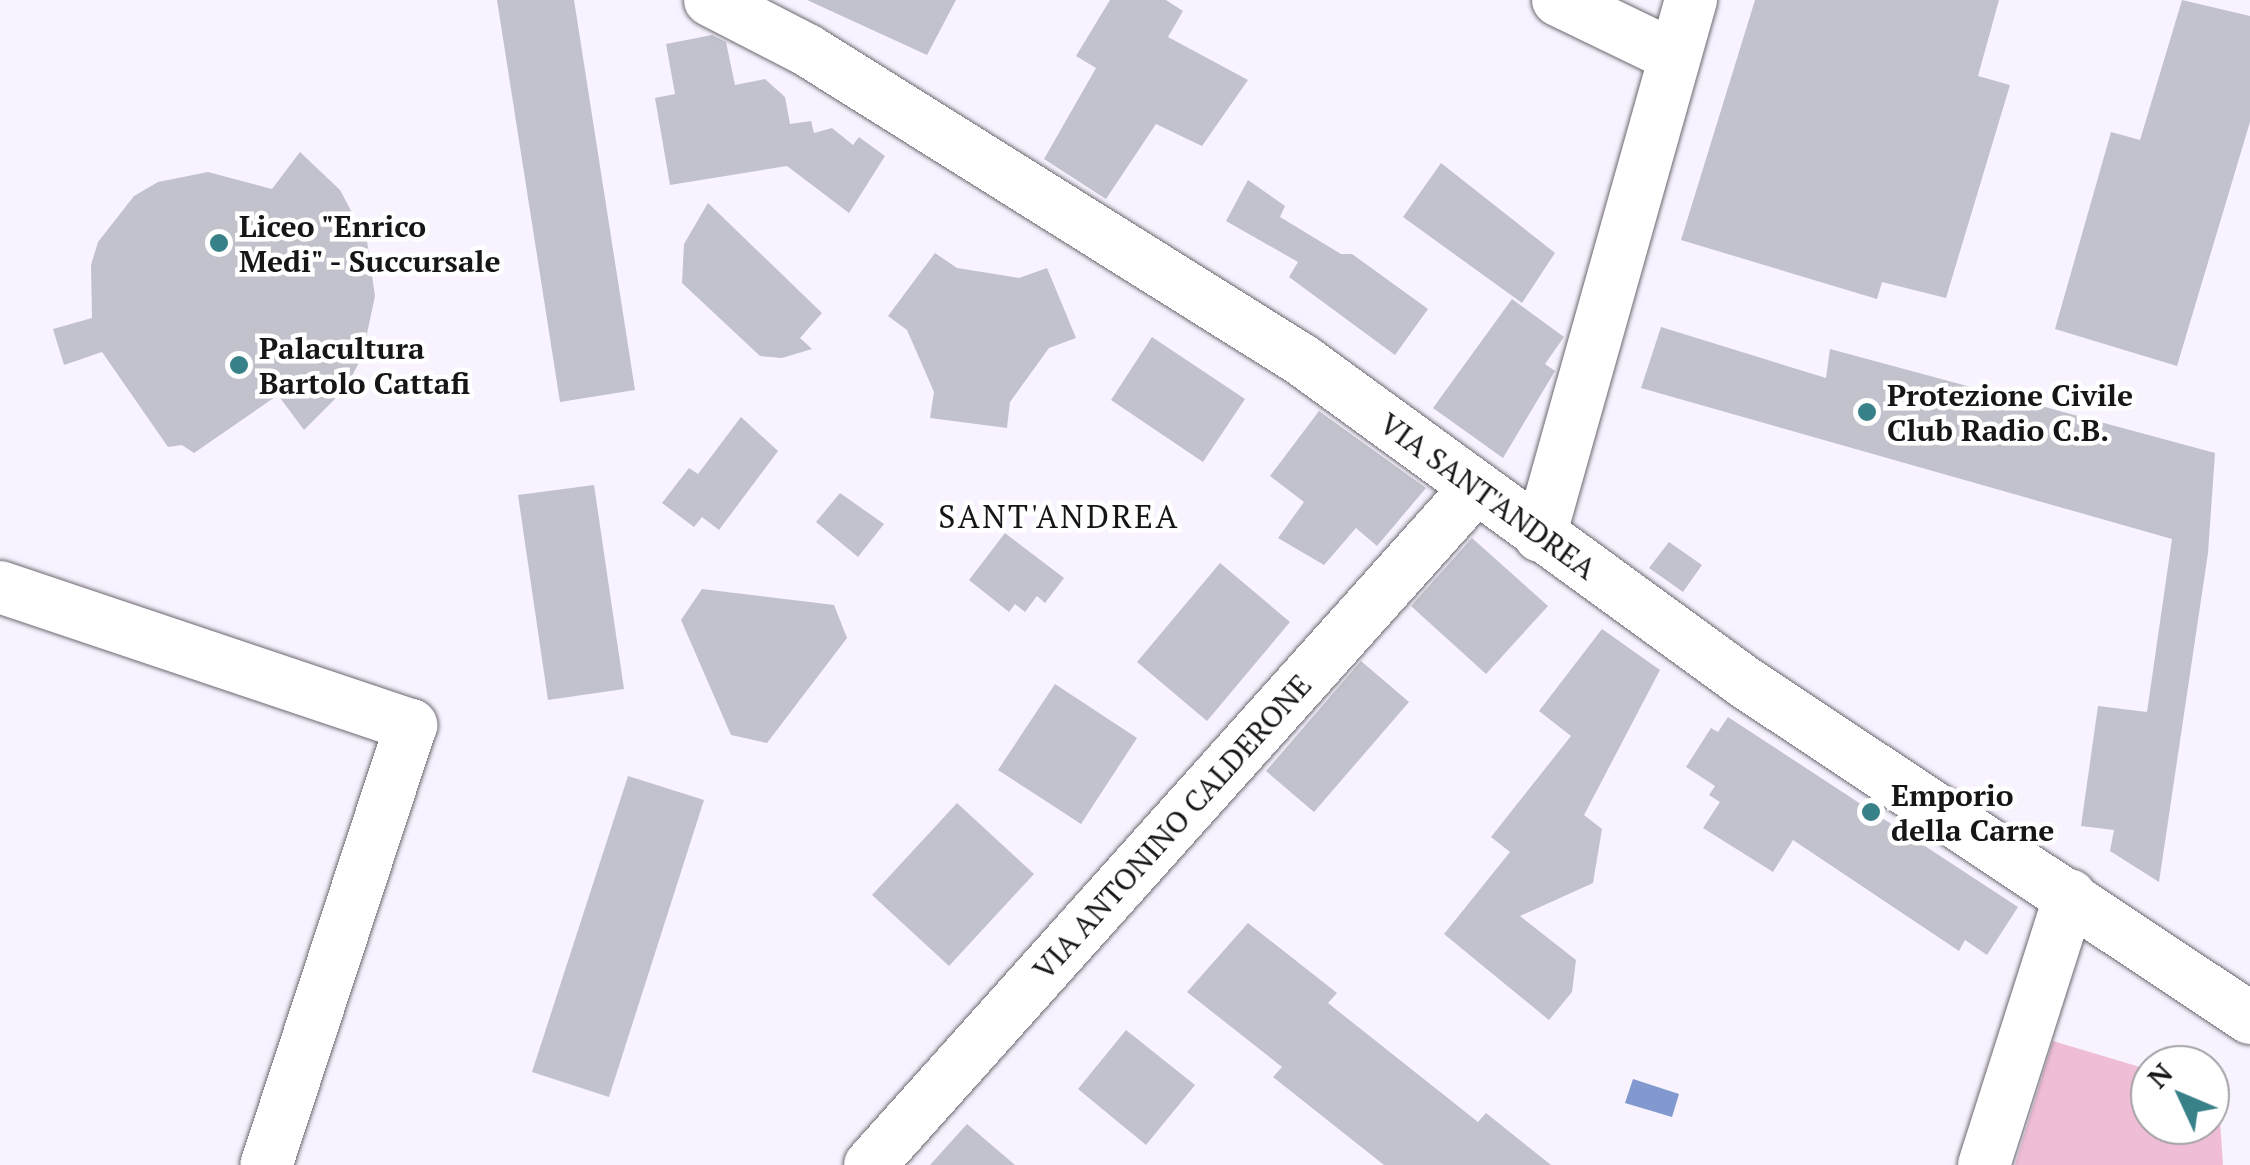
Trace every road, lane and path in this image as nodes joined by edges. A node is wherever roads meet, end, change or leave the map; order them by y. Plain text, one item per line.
1 (710, 0) edge
2 (1558, 0) edge
3 (1691, 0) edge
4 (1672, 55) junction
5 (1474, 489) junction
6 (1540, 536) junction
7 (0, 587) edge
8 (2070, 895) junction
9 (2250, 1018) edge
10 (266, 1165) edge
11 (870, 1165) edge
12 (1984, 1165) edge

1 - 5 street, VIA SANT'ANDREA
2 - 4 street
3 - 4 street
4 - 6 street
5 - 6 street, VIA SANT'ANDREA
5 - 11 street, VIA ANTONINO CALDERONE
6 - 8 street, VIA SANT'ANDREA
7 - 10 street
8 - 9 street, VIA SANT'ANDREA
8 - 12 street

